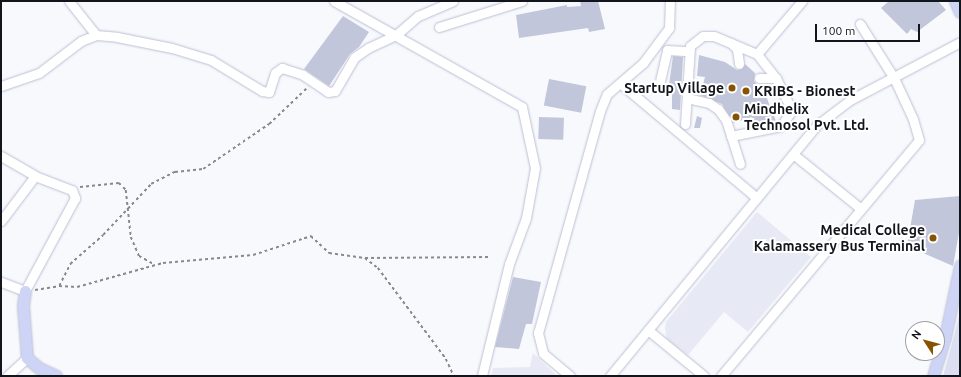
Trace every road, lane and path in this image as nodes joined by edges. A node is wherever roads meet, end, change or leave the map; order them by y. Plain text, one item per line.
1 (69, 1) edge
2 (334, 1) edge
3 (453, 1) edge
4 (522, 1) edge
5 (670, 1) edge
6 (802, 1) edge
7 (955, 1) edge
8 (960, 12) edge
9 (860, 24) dead end
10 (439, 27) dead end
11 (96, 35) junction
12 (396, 35) junction
13 (730, 42) junction
14 (960, 42) edge
15 (689, 51) junction
16 (757, 54) junction
17 (739, 64) dead end
18 (759, 78) dead end
19 (776, 78) junction
20 (894, 78) junction
21 (660, 81) dead end
22 (314, 83) junction
23 (620, 84) junction
24 (1, 86) edge
25 (687, 98) junction
26 (685, 124) dead end
27 (731, 136) junction
28 (793, 154) junction
29 (1, 156) edge
30 (740, 164) dead end
31 (35, 176) junction
32 (72, 190) junction
33 (757, 198) junction
34 (1, 205) edge
35 (127, 207) junction
36 (860, 208) junction
37 (8, 212) junction
38 (1, 221) edge
39 (491, 257) dead end
40 (365, 258) junction
41 (155, 265) junction
42 (960, 266) edge
43 (1, 282) edge
44 (59, 286) junction
45 (25, 291) junction
46 (960, 295) edge
47 (648, 330) junction
48 (27, 358) junction
49 (1, 371) edge
50 (7, 376) edge
51 (56, 376) edge
52 (454, 376) edge
53 (482, 376) edge
54 (570, 376) edge
55 (610, 376) edge
56 (704, 376) edge
57 (720, 376) edge
58 (933, 376) edge
59 (940, 376) edge

1 - 11 street
2 - 12 street
3 - 12 street
4 - 10 street
5 - 23 street
6 - 16 street
7 - 8 main road
9 - 20 street
11 - 22 street
11 - 24 street
12 - 22 street
12 - 53 street
13 - 15 street
13 - 16 street
13 - 17 street
14 - 20 street
15 - 21 street
15 - 25 street
16 - 19 street
18 - 19 street
19 - 27 street
20 - 28 street
20 - 36 street
22 - 35 path
23 - 33 street
23 - 54 street
25 - 26 street
25 - 27 street
27 - 30 street
28 - 33 street
28 - 36 street
29 - 31 street
31 - 32 street
31 - 37 street
32 - 35 path
32 - 45 street
33 - 47 street
34 - 37 street
35 - 41 path
35 - 44 path
36 - 57 street
37 - 38 street
39 - 40 path
40 - 41 path
40 - 52 path
41 - 44 path
42 - 58 main road
43 - 45 street
44 - 45 path
45 - 48 main road
46 - 59 main road
47 - 55 street
47 - 56 street
48 - 50 street
48 - 51 main road
49 - 50 street

